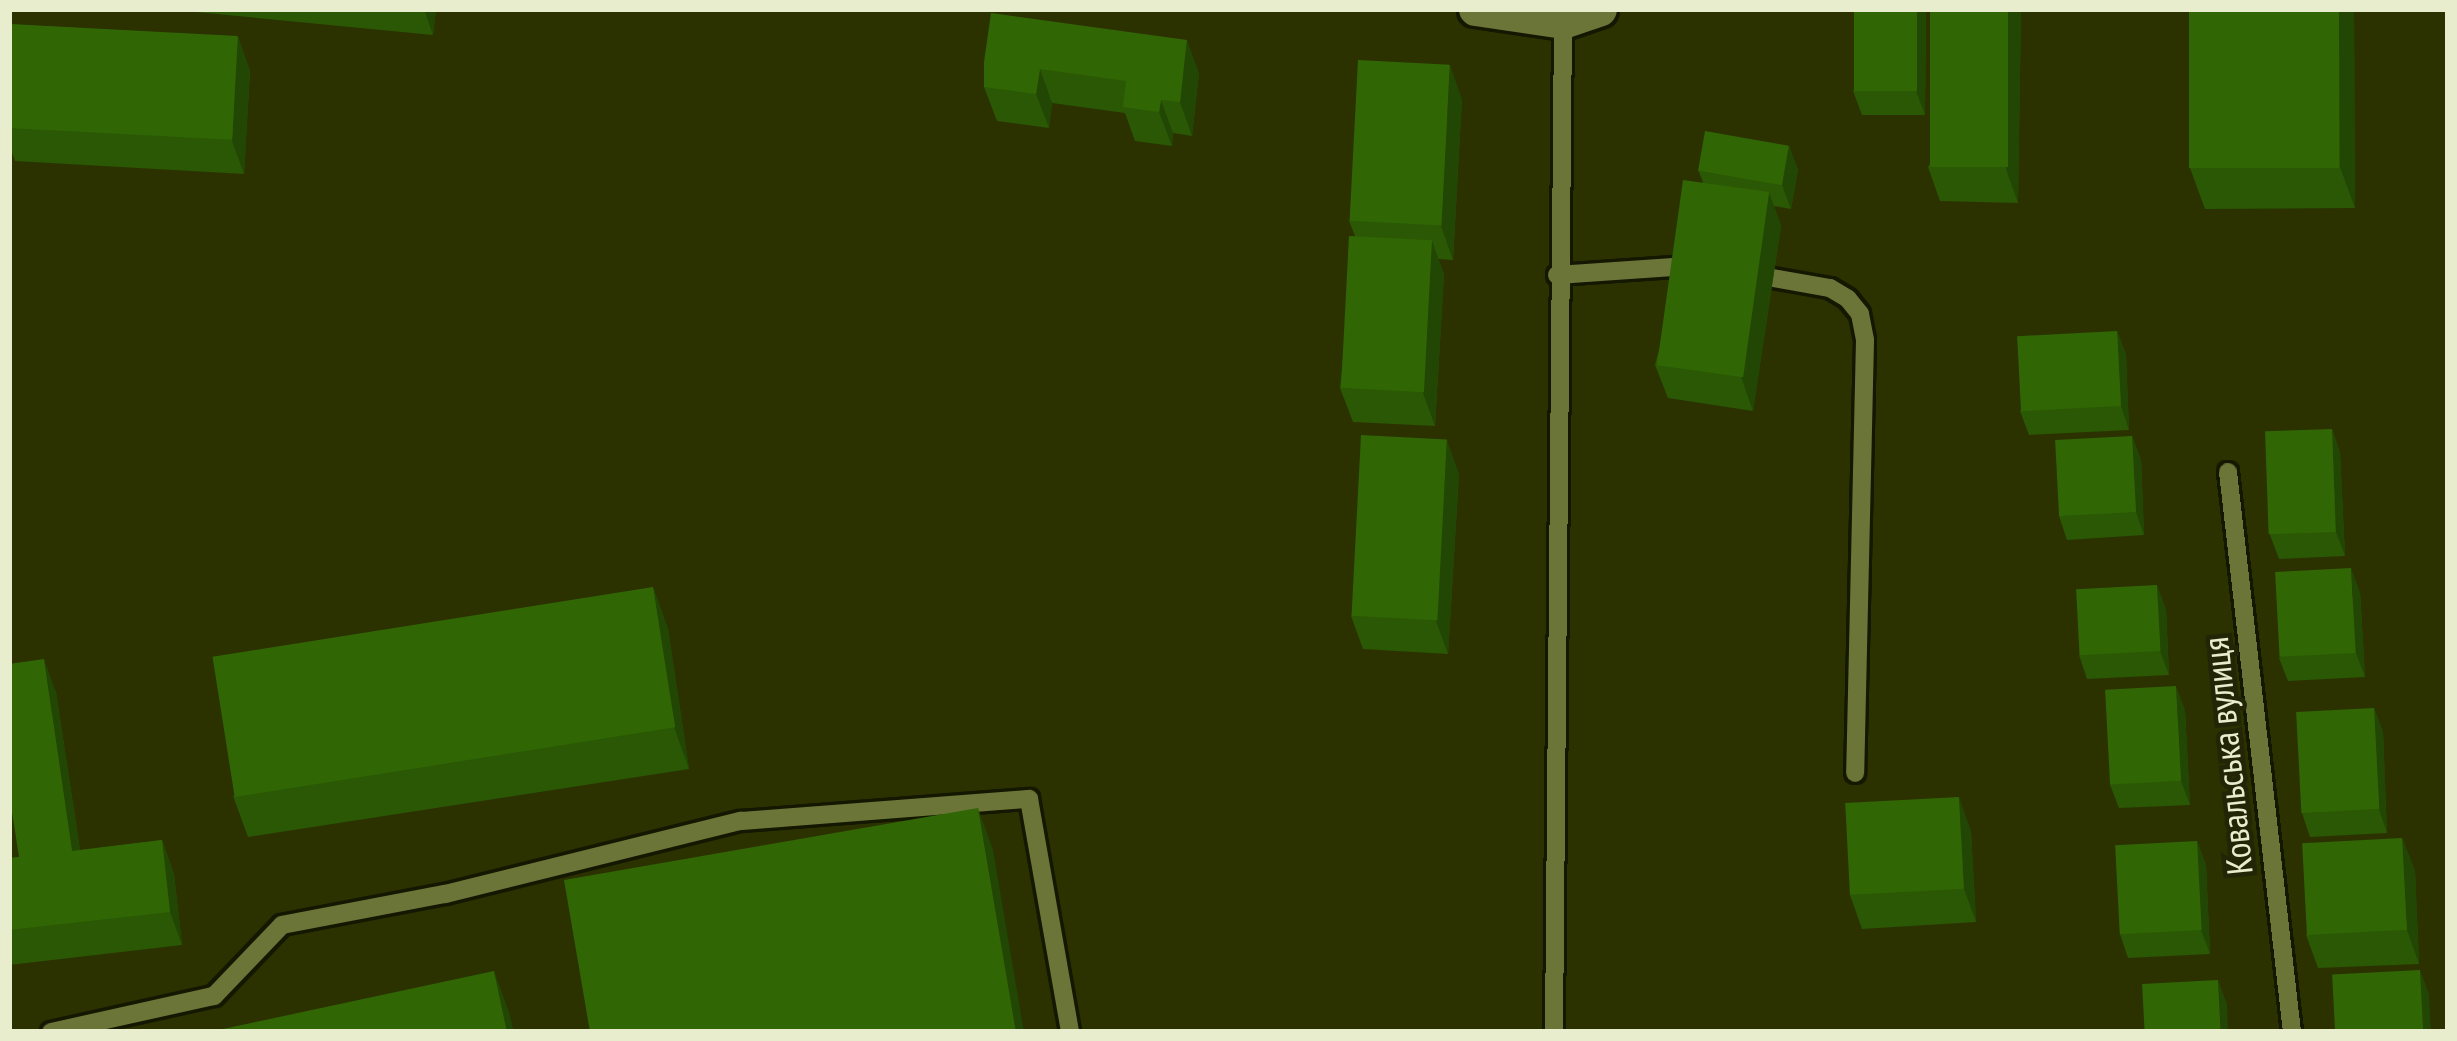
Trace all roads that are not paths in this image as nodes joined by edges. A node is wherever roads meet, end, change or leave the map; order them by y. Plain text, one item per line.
1 (1475, 9) edge
2 (1600, 9) edge
3 (1543, 16) edge
4 (1688, 266) edge
5 (1558, 275) junction
6 (1773, 278) dead end
7 (2228, 472) dead end
8 (1855, 773) dead end
9 (51, 1032) edge
10 (1070, 1032) edge
11 (1554, 1032) edge
12 (2292, 1032) edge

1 - 3 street
2 - 3 street
3 - 5 lane
4 - 5 lane
5 - 11 lane
6 - 8 lane
7 - 12 lane, Ковальська вулиця
9 - 10 lane

